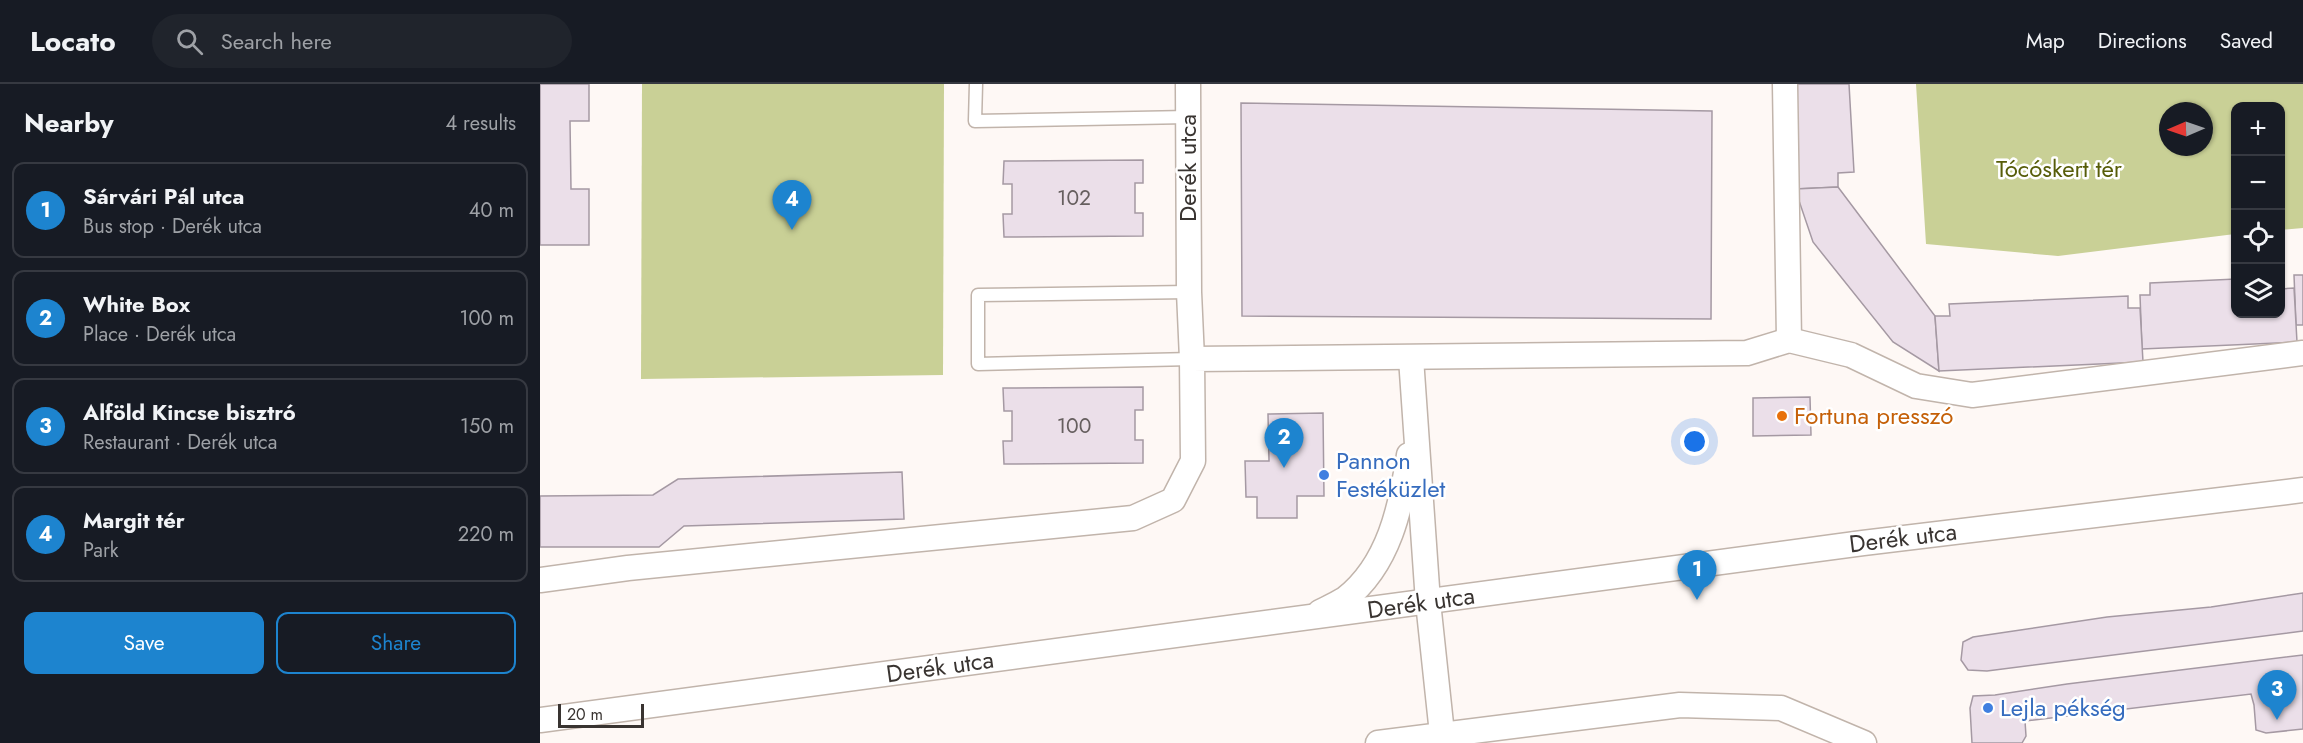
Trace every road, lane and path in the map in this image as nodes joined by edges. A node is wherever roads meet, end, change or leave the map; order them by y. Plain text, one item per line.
1 (976, 84) edge
2 (1188, 84) edge
3 (1785, 84) edge
4 (1188, 117) junction
5 (1189, 292) junction
6 (1789, 340) junction
7 (2303, 353) edge
8 (1411, 358) junction
9 (1192, 359) junction
10 (1415, 408) junction
11 (2303, 490) edge
12 (540, 580) edge
13 (1428, 602) junction
14 (1306, 618) junction
15 (540, 720) edge
16 (1443, 739) edge
17 (1378, 743) edge
18 (1864, 743) edge

1 - 4 lane
2 - 4 street, Derék utca
3 - 6 street
4 - 5 street, Derék utca
5 - 9 street, Derék utca
5 - 9 lane
6 - 7 street
6 - 8 street
8 - 9 street
8 - 10 street
9 - 12 street, Derék utca
10 - 13 street
10 - 14 street
11 - 13 street, Derék utca
13 - 14 street, Derék utca
13 - 16 street
14 - 15 street, Derék utca
16 - 17 street
16 - 18 street

